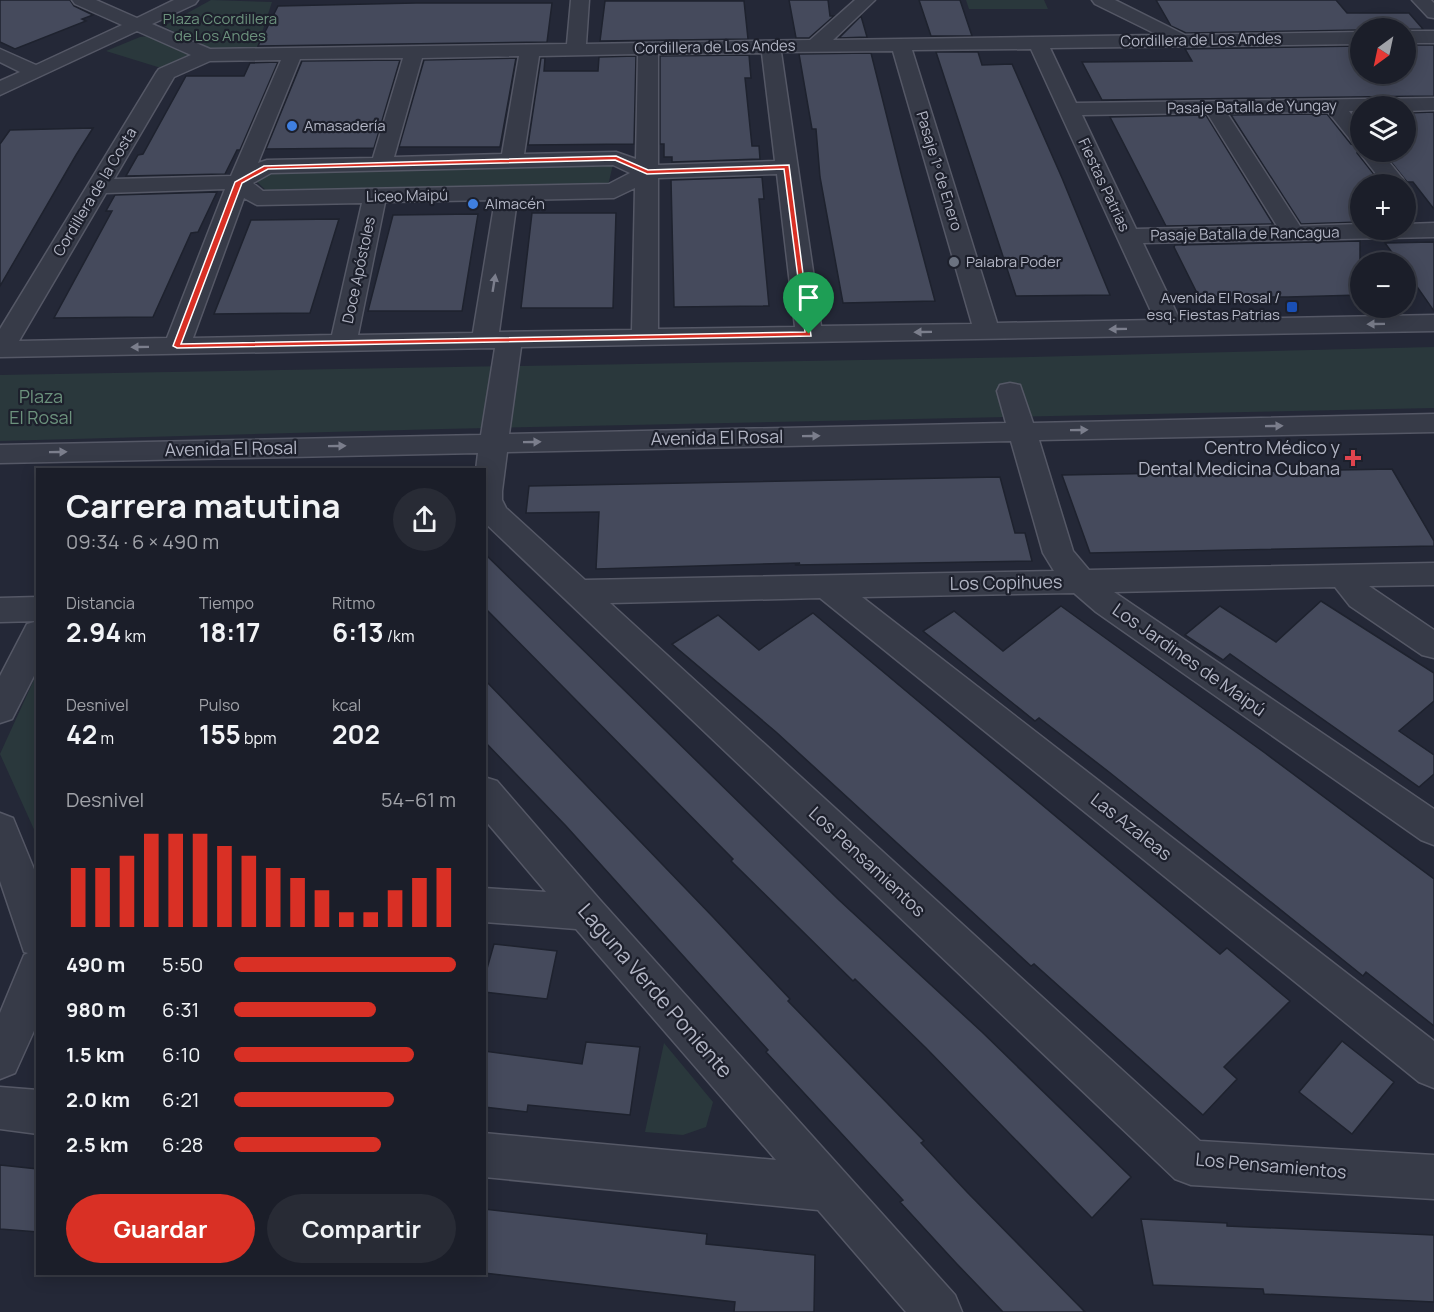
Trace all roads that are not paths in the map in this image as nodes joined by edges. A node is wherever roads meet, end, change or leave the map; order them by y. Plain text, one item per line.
1 (81, 0) edge
2 (189, 0) edge
3 (580, 0) edge
4 (866, 0) edge
5 (1101, 0) edge
6 (1421, 0) edge
7 (1434, 13) edge
8 (138, 25) junction
9 (1416, 37) edge
10 (1434, 37) edge
11 (1350, 38) edge
12 (1188, 40) junction
13 (1038, 42) junction
14 (900, 44) junction
15 (771, 46) junction
16 (815, 46) junction
17 (648, 48) junction
18 (530, 50) junction
19 (576, 50) junction
20 (414, 52) junction
21 (293, 54) junction
22 (0, 55) edge
23 (207, 55) junction
24 (35, 72) junction
25 (0, 89) edge
26 (1434, 104) edge
27 (1334, 105) junction
28 (1213, 107) junction
29 (1069, 109) junction
30 (1350, 126) edge
31 (512, 161) junction
32 (1378, 162) edge
33 (382, 163) junction
34 (787, 167) junction
35 (647, 172) junction
36 (1387, 174) edge
37 (239, 182) junction
38 (100, 186) junction
39 (507, 194) junction
40 (375, 196) junction
41 (1416, 211) edge
42 (1432, 230) edge
43 (1294, 234) junction
44 (1128, 236) junction
45 (1434, 323) edge
46 (1171, 328) junction
47 (987, 331) junction
48 (809, 334) junction
49 (645, 338) junction
50 (497, 341) junction
51 (343, 343) junction
52 (177, 346) junction
53 (0, 349) edge
54 (1010, 391) dead end
55 (1434, 423) edge
56 (1021, 432) junction
57 (492, 443) junction
58 (0, 453) edge
59 (94, 460) edge
60 (141, 460) edge
61 (1434, 574) edge
62 (1343, 575) junction
63 (1080, 581) junction
64 (827, 587) junction
65 (577, 592) junction
66 (29, 611) edge
67 (1434, 646) edge
68 (0, 710) edge
69 (486, 794) edge
70 (0, 828) edge
71 (1434, 829) edge
72 (486, 905) edge
73 (586, 912) junction
74 (36, 932) edge
75 (36, 975) edge
76 (0, 1059) edge
77 (1434, 1067) edge
78 (0, 1108) edge
79 (36, 1112) edge
80 (486, 1155) edge
81 (1434, 1178) edge
82 (828, 1188) junction
83 (938, 1312) edge

1 - 8 street, Cordillera de Los Andes
2 - 8 street
3 - 19 street
4 - 16 street
5 - 12 street
6 - 7 street
8 - 23 street, Cordillera de Los Andes
8 - 24 street
9 - 10 street
11 - 12 street, Cordillera de Los Andes
12 - 13 street, Cordillera de Los Andes
13 - 14 street, Cordillera de Los Andes
13 - 29 street, Fiestas Patrias
14 - 16 street, Cordillera de Los Andes
14 - 47 street, Pasaje 1º de Enero
15 - 16 street, Cordillera de Los Andes
15 - 17 street, Cordillera de Los Andes
15 - 34 street
17 - 19 street, Cordillera de Los Andes
17 - 35 street
18 - 19 street, Cordillera de Los Andes
18 - 20 street, Cordillera de Los Andes
18 - 31 street
20 - 21 street, Cordillera de Los Andes
20 - 33 street
21 - 23 street, Cordillera de Los Andes
21 - 37 street
22 - 24 street
23 - 38 street, Cordillera de la Costa
24 - 25 street
26 - 27 street, Pasaje Batalla de Yungay
27 - 28 street, Pasaje Batalla de Yungay
27 - 30 street
28 - 29 street, Pasaje Batalla de Yungay
28 - 43 street
29 - 44 street, Fiestas Patrias
31 - 33 street
31 - 35 street
32 - 36 street
33 - 37 street
34 - 35 street
34 - 48 street
35 - 39 street, Liceo Maipú
35 - 49 street
37 - 38 street
37 - 40 street, Liceo Maipú
37 - 52 street
38 - 53 street, Cordillera de la Costa
39 - 40 street, Liceo Maipú
50 -> 39 street, Los Pensamientos
40 - 51 street, Doce Apóstoles
41 - 42 street
42 - 43 street, Pasaje Batalla de Rancagua
43 - 44 street, Pasaje Batalla de Rancagua
44 - 46 street, Fiestas Patrias
45 -> 46 street
46 -> 47 street
47 -> 48 street
48 - 49 street
49 - 50 street
50 - 51 street
50 - 57 street, Los Pensamientos
51 - 52 street
52 -> 53 street
54 - 56 street, Los Jardines de Maipú
56 -> 55 street, Avenida El Rosal
57 -> 56 street, Avenida El Rosal
56 - 63 street, Los Jardines de Maipú
60 -> 57 street, Avenida El Rosal
57 - 65 street, Los Pensamientos
58 -> 59 street, Avenida El Rosal
59 - 60 street, Avenida El Rosal
61 - 62 street, Los Copihues
62 - 63 street, Los Copihues
62 - 67 street
63 - 64 street, Los Copihues
63 - 71 street, Los Jardines de Maipú
64 - 65 street, Los Copihues
64 - 77 street, Las Azaleas
65 - 81 street, Los Pensamientos
66 - 68 street
69 - 73 street, Laguna Verde Poniente
70 - 74 street
72 - 73 street
73 - 82 street, Laguna Verde Poniente
75 - 76 street
78 - 79 street
80 - 82 street
82 - 83 street, Laguna Verde Poniente

